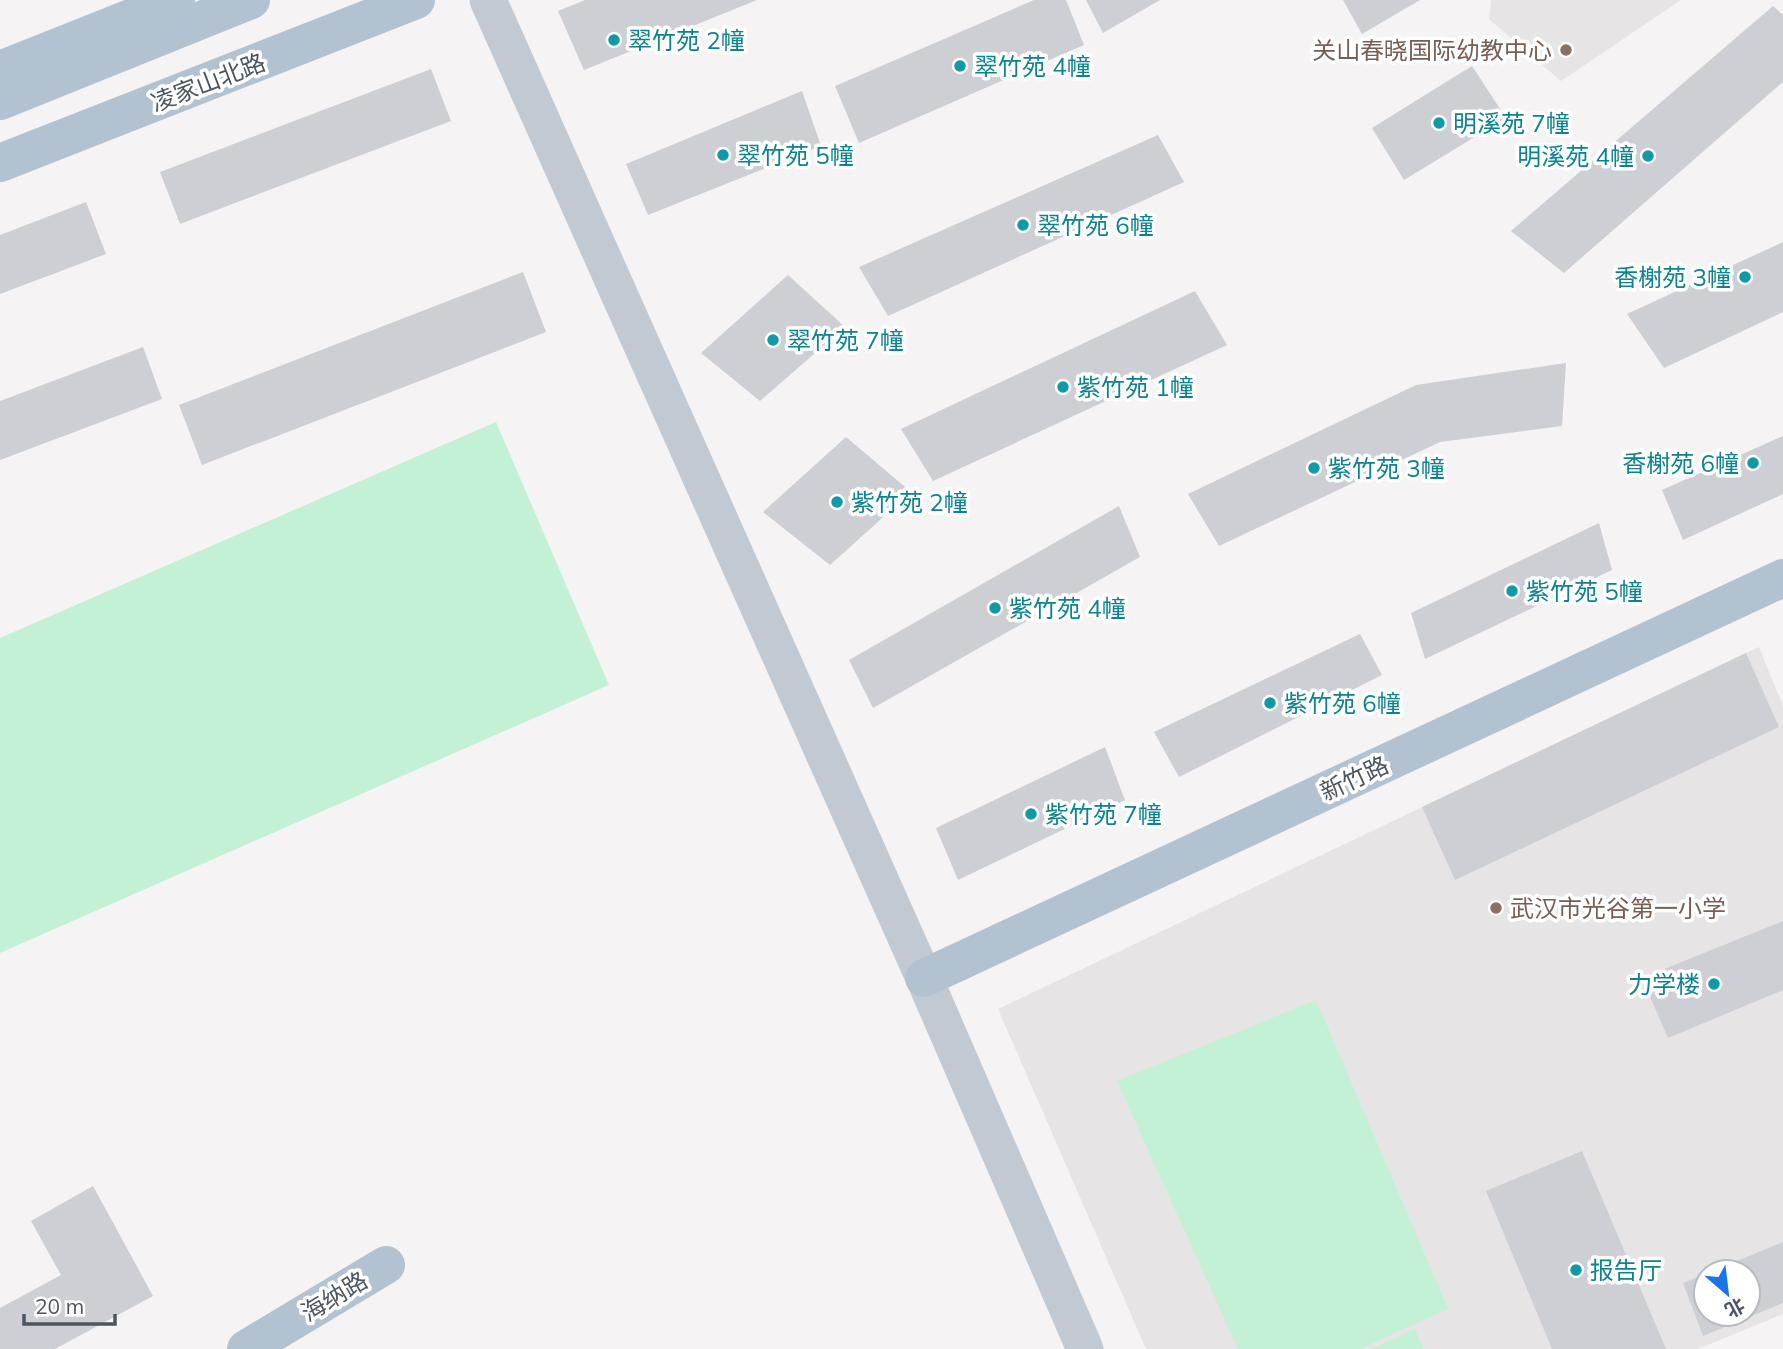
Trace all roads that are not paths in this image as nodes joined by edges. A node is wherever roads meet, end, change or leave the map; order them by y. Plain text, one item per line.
1 (176, 0) edge
2 (251, 0) edge
3 (416, 0) edge
4 (488, 0) edge
5 (0, 69) edge
6 (0, 101) edge
7 (0, 163) edge
8 (1783, 578) edge
9 (925, 978) junction
10 (386, 1265) dead end
11 (246, 1349) edge
12 (1085, 1349) edge

1 - 5 main road
2 - 6 main road
3 - 7 main road, 凌家山北路
4 - 9 street
8 - 9 main road, 新竹路
9 - 12 street
10 - 11 main road, 海纳路

